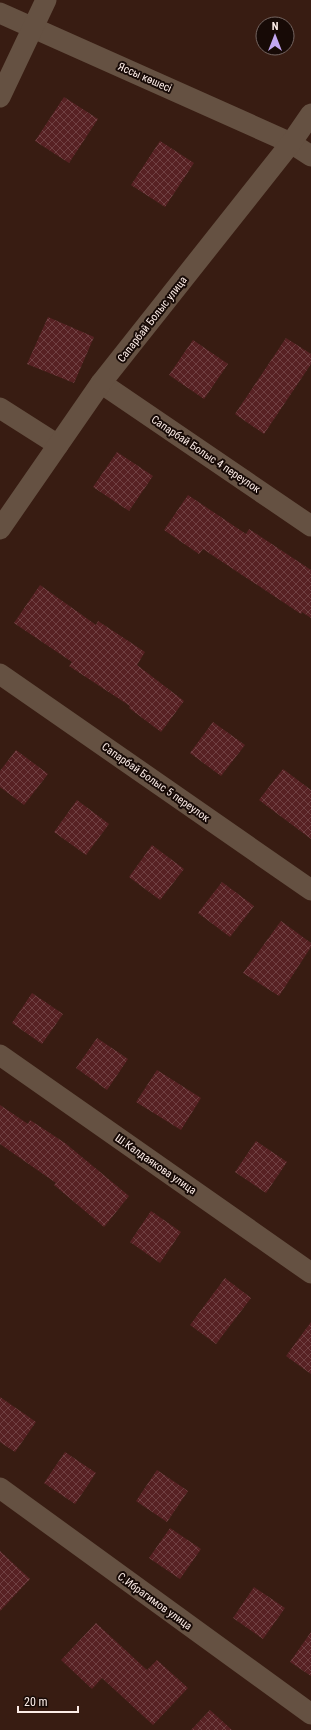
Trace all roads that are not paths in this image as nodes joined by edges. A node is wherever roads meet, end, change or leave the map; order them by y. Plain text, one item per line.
1 (46, 0) edge
2 (0, 13) edge
3 (33, 27) junction
4 (0, 97) edge
5 (311, 114) edge
6 (291, 142) junction
7 (311, 156) edge
8 (101, 383) junction
9 (0, 408) edge
10 (58, 445) junction
11 (311, 526) edge
12 (0, 529) edge
13 (0, 674) edge
14 (311, 890) edge
15 (0, 1055) edge
16 (311, 1273) edge
17 (0, 1488) edge
18 (311, 1714) edge

1 - 3 street
2 - 3 street, Яссы көшесі
3 - 4 street
3 - 6 street, Яссы көшесі
5 - 6 street, Сапарбай Болыс улица
6 - 7 street, Яссы көшесі
6 - 8 street, Сапарбай Болыс улица
8 - 10 street, Сапарбай Болыс улица
8 - 11 street, Сапарбай Болыс 4 переулок
9 - 10 street
10 - 12 street, Сапарбай Болыс улица
13 - 14 street, Сапарбай Болыс 5 переулок
15 - 16 street, Ш.Калдаякова улица
17 - 18 street, С.Ибрагимов улица

